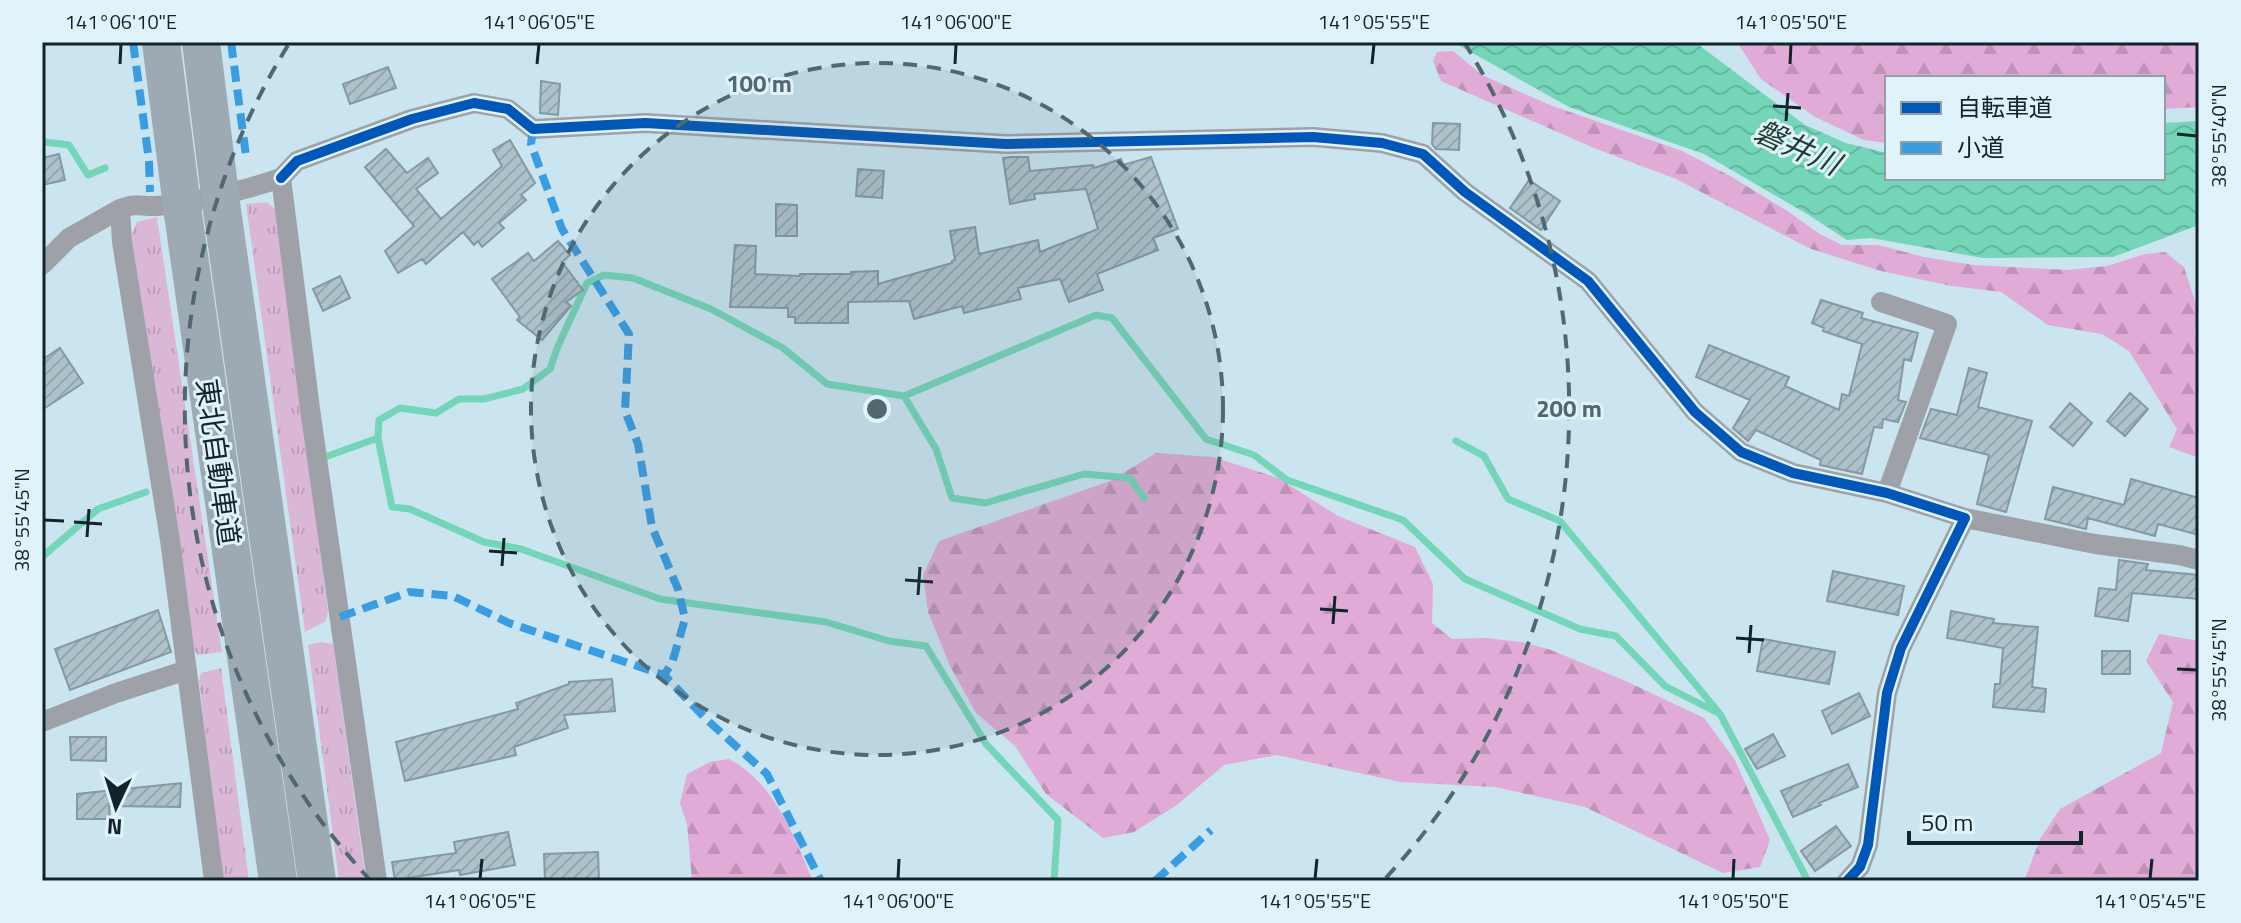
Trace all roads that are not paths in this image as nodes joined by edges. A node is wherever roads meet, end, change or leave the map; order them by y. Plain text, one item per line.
1 (161, 42) edge
2 (201, 42) edge
3 (281, 178) junction
4 (155, 189) dead end
5 (127, 206) junction
6 (42, 265) edge
7 (1881, 302) dead end
8 (1887, 493) junction
9 (1965, 518) junction
10 (2199, 560) edge
11 (187, 670) junction
12 (42, 722) edge
13 (214, 881) edge
14 (278, 881) edge
15 (317, 881) edge
16 (377, 881) edge
17 (1847, 881) edge

1 - 14 highway, 東北自動車道, bridge
2 - 15 highway, 東北自動車道, bridge
3 - 5 street
3 - 8 street
3 - 16 street
4 - 5 street
5 - 6 street
5 - 11 street
7 - 8 street
8 - 9 street
9 - 10 street
9 - 17 street
11 - 12 street
11 - 13 street

